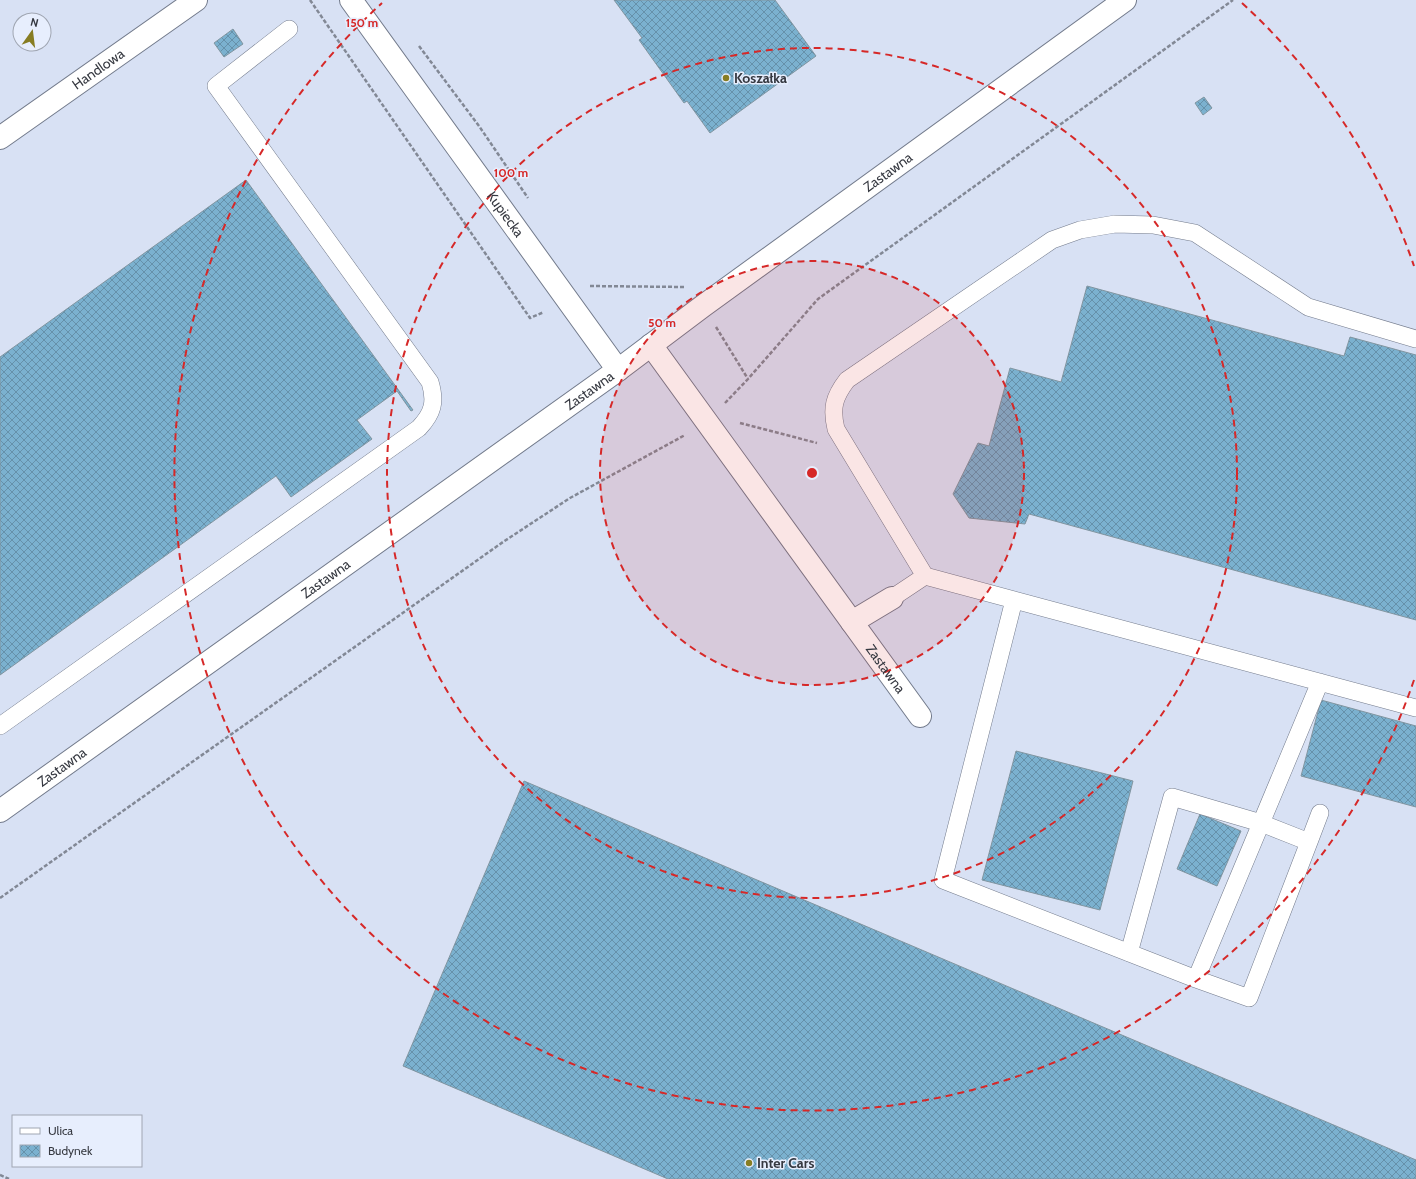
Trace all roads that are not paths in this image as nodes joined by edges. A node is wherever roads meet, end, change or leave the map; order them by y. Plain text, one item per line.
1 (196, 0) edge
2 (351, 0) edge
3 (1125, 0) edge
4 (289, 29) dead end
5 (0, 138) edge
6 (1416, 339) edge
7 (651, 344) junction
8 (618, 370) junction
9 (925, 576) junction
10 (892, 598) joint
11 (1014, 600) junction
12 (852, 622) junction
13 (1320, 682) junction
14 (1416, 708) edge
15 (920, 716) dead end
16 (0, 726) edge
17 (0, 812) edge
18 (1320, 813) dead end
19 (1261, 823) junction
20 (1309, 842) junction
21 (1129, 953) junction
22 (1196, 979) junction

1 - 5 main road, Handlowa
2 - 8 main road, Kupiecka
3 - 7 main road, Zastawna
4 - 16 lane
6 - 9 lane
7 - 8 main road, Zastawna
7 - 12 main road, Zastawna
8 - 17 main road, Zastawna
9 - 10 lane
9 - 11 lane
10 - 12 main road
11 - 13 lane
11 - 21 lane
12 - 15 main road, Zastawna
13 - 14 lane
13 - 19 lane
18 - 20 lane
19 - 20 lane
19 - 21 lane
19 - 22 lane
20 - 22 lane
21 - 22 lane

